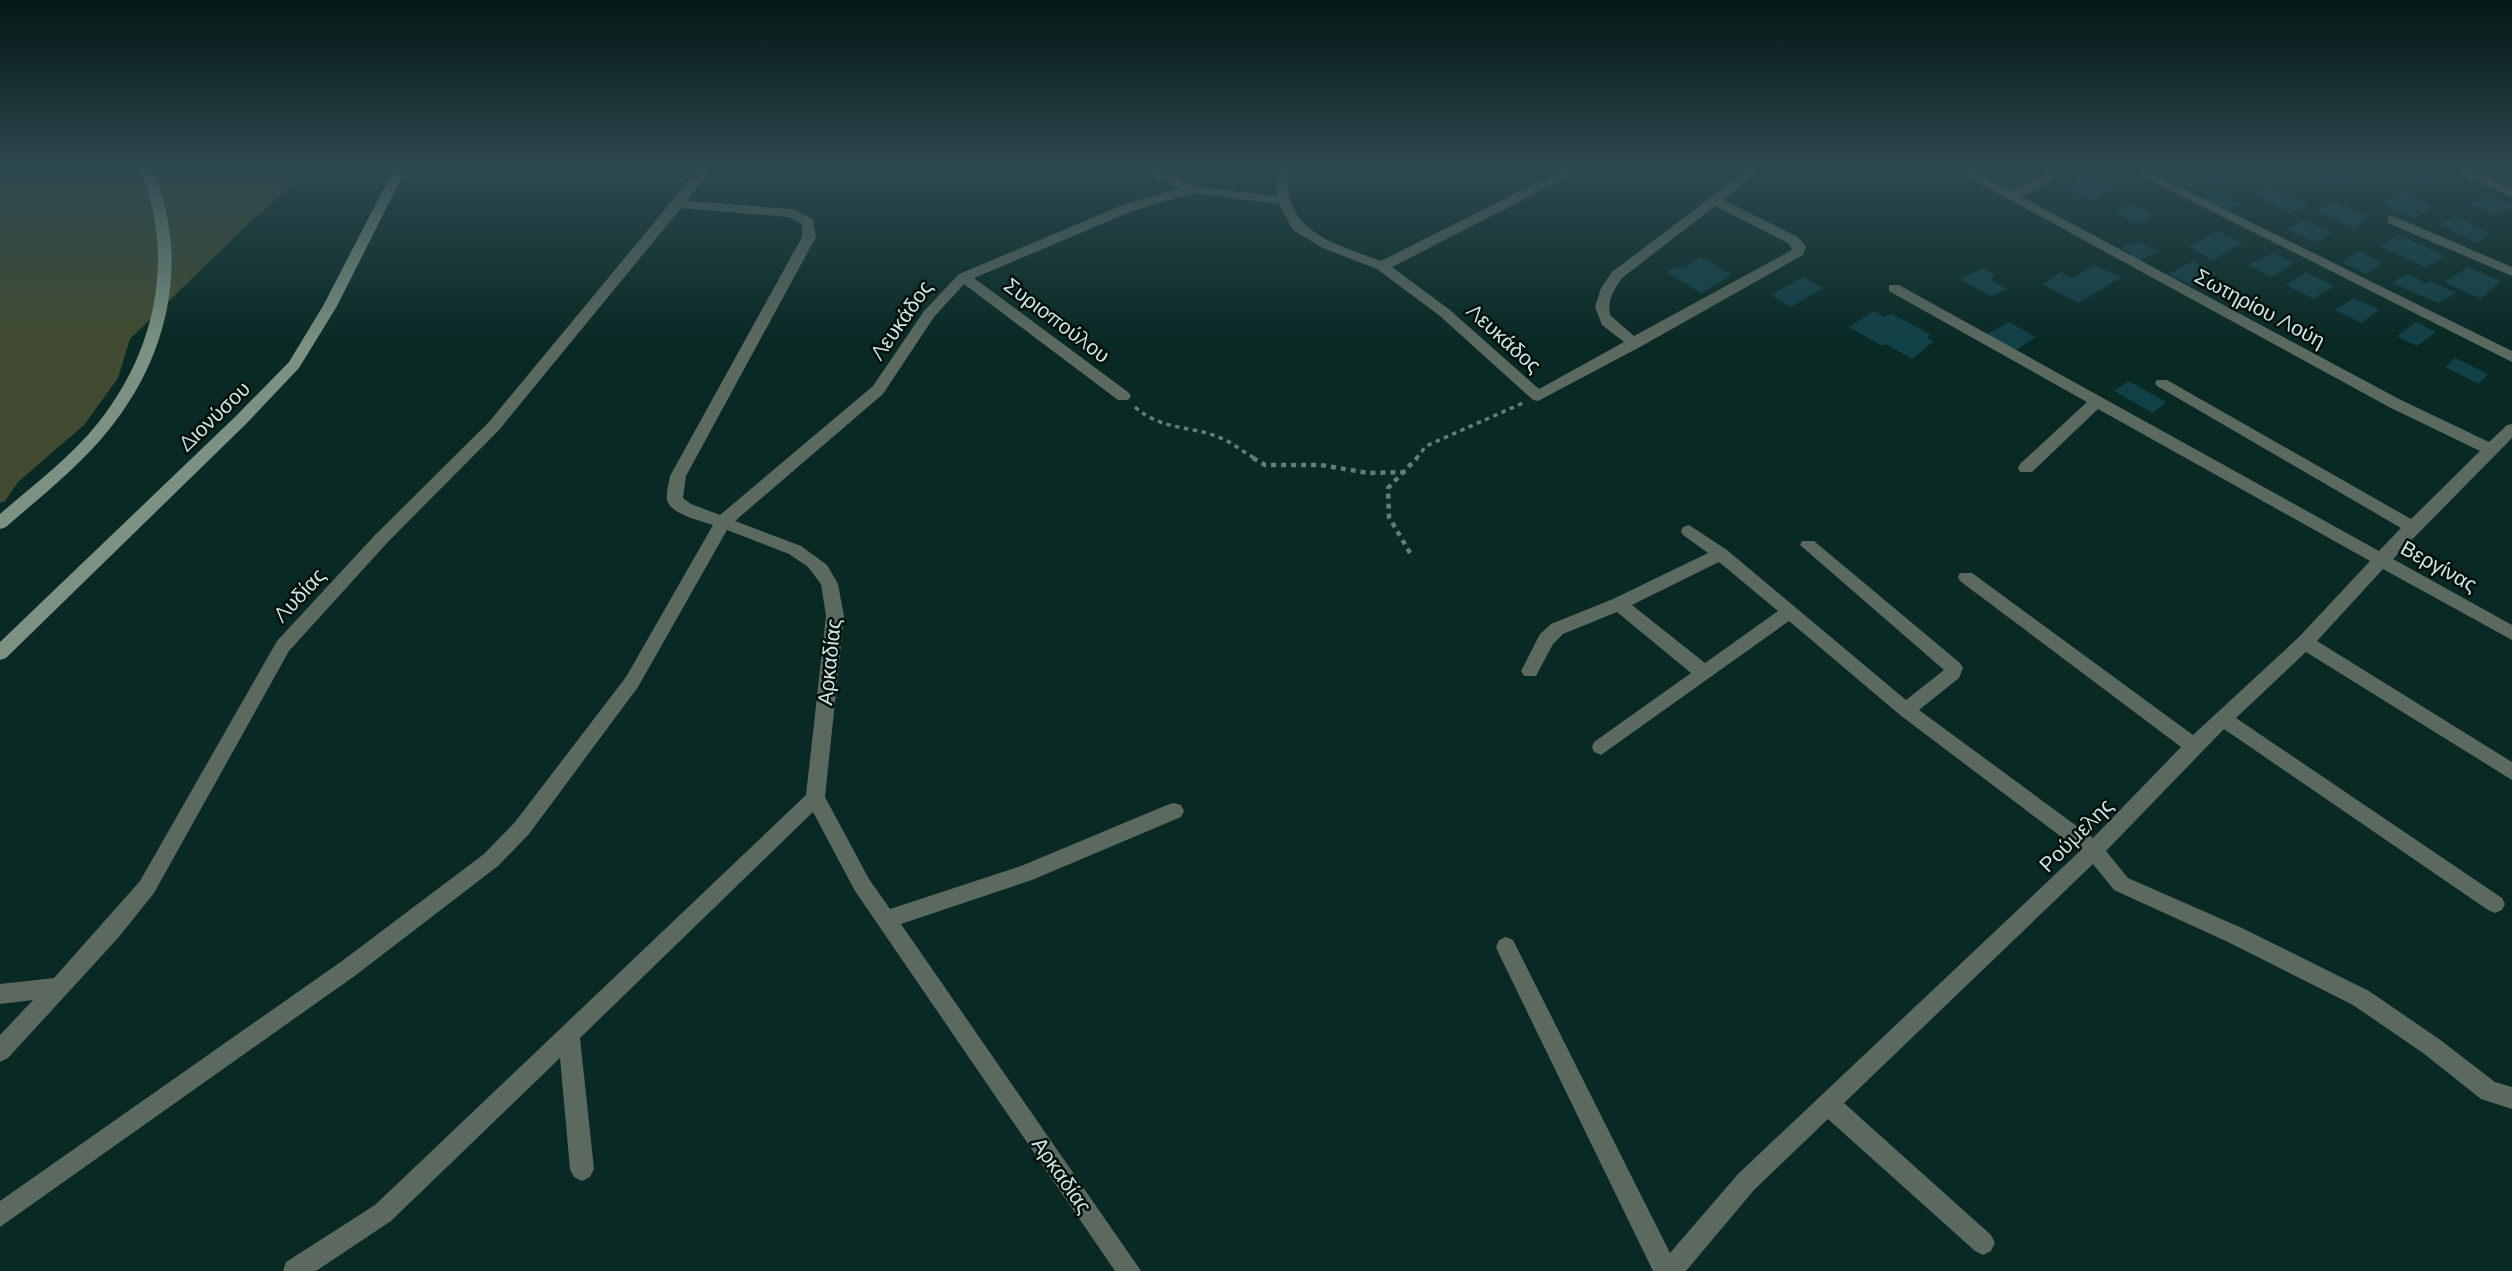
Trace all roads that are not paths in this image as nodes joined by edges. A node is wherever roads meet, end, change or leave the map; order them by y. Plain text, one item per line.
1 (163, 226) edge
2 (370, 226) edge
3 (660, 226) edge
4 (809, 226) edge
5 (1084, 226) edge
6 (1298, 226) edge
7 (1459, 226) edge
8 (1680, 226) edge
9 (1765, 226) edge
10 (2067, 226) edge
11 (2251, 226) edge
12 (2407, 226) edge
13 (1382, 266) junction
14 (2512, 272) edge
15 (964, 277) junction
16 (1894, 288) dead end
17 (1635, 344) junction
18 (2512, 357) edge
19 (2162, 383) dead end
20 (1123, 396) road end
21 (2096, 402) junction
22 (2504, 440) edge
23 (2026, 468) dead end
24 (723, 522) junction
25 (0, 523) edge
26 (2412, 527) junction
27 (1689, 531) dead end
28 (1808, 545) dead end
29 (1721, 554) junction
30 (2382, 561) junction
31 (1966, 577) dead end
32 (1619, 604) junction
33 (1788, 613) junction
34 (2512, 633) edge
35 (2305, 642) junction
36 (0, 653) edge
37 (1530, 671) dead end
38 (1704, 673) junction
39 (1906, 710) junction
40 (2224, 719) junction
41 (2194, 746) junction
42 (1601, 747) dead end
43 (2512, 772) edge
44 (815, 798) junction
45 (1174, 811) dead end
46 (2094, 850) junction
47 (2495, 904) dead end
48 (886, 920) junction
49 (1506, 947) dead end
50 (59, 987) junction
51 (0, 994) edge
52 (569, 1036) junction
53 (0, 1051) edge
54 (2512, 1098) edge
55 (1827, 1103) junction
56 (582, 1170) dead end
57 (0, 1215) edge
58 (1983, 1242) dead end
59 (295, 1271) edge
60 (1129, 1271) edge
61 (1668, 1271) edge

1 - 25 main road
2 - 36 main road, Διονύσου
3 - 50 street, Λυδίας
4 - 24 street, Αρκαδίας
5 - 15 street, Λευκάδος
6 - 13 street, Λευκάδος
7 - 13 street
8 - 17 street
9 - 17 street
10 - 22 street, Σωτηρίου Λούη
11 - 18 street
12 - 14 street
13 - 17 street, Λευκάδος
15 - 20 street, Συριοπούλου
15 - 24 street, Λευκάδος
16 - 21 street, Βεργίνας
19 - 26 street
21 - 23 street
21 - 30 street, Βεργίνας
22 - 26 street, Ρούμελης
24 - 44 street, Αρκαδίας
24 - 57 street, Λευκάδος
26 - 30 street, Ρούμελης
27 - 29 street
28 - 39 street
29 - 32 street
29 - 33 street
30 - 34 street, Βεργίνας
30 - 35 street, Ρούμελης
31 - 41 street
32 - 37 street
32 - 38 street
33 - 38 street
33 - 39 street
35 - 40 street, Ρούμελης
35 - 43 street
38 - 42 street
39 - 46 street
40 - 41 street, Ρούμελης
40 - 47 street
41 - 46 street, Ρούμελης
44 - 48 street, Αρκαδίας
44 - 52 street
45 - 48 street
46 - 54 street
46 - 55 street, Ρούμελης
48 - 60 street, Αρκαδίας
49 - 61 street
50 - 51 street
50 - 53 street, Λυδίας
52 - 56 street
52 - 59 street
55 - 58 street
55 - 61 street, Ρούμελης

